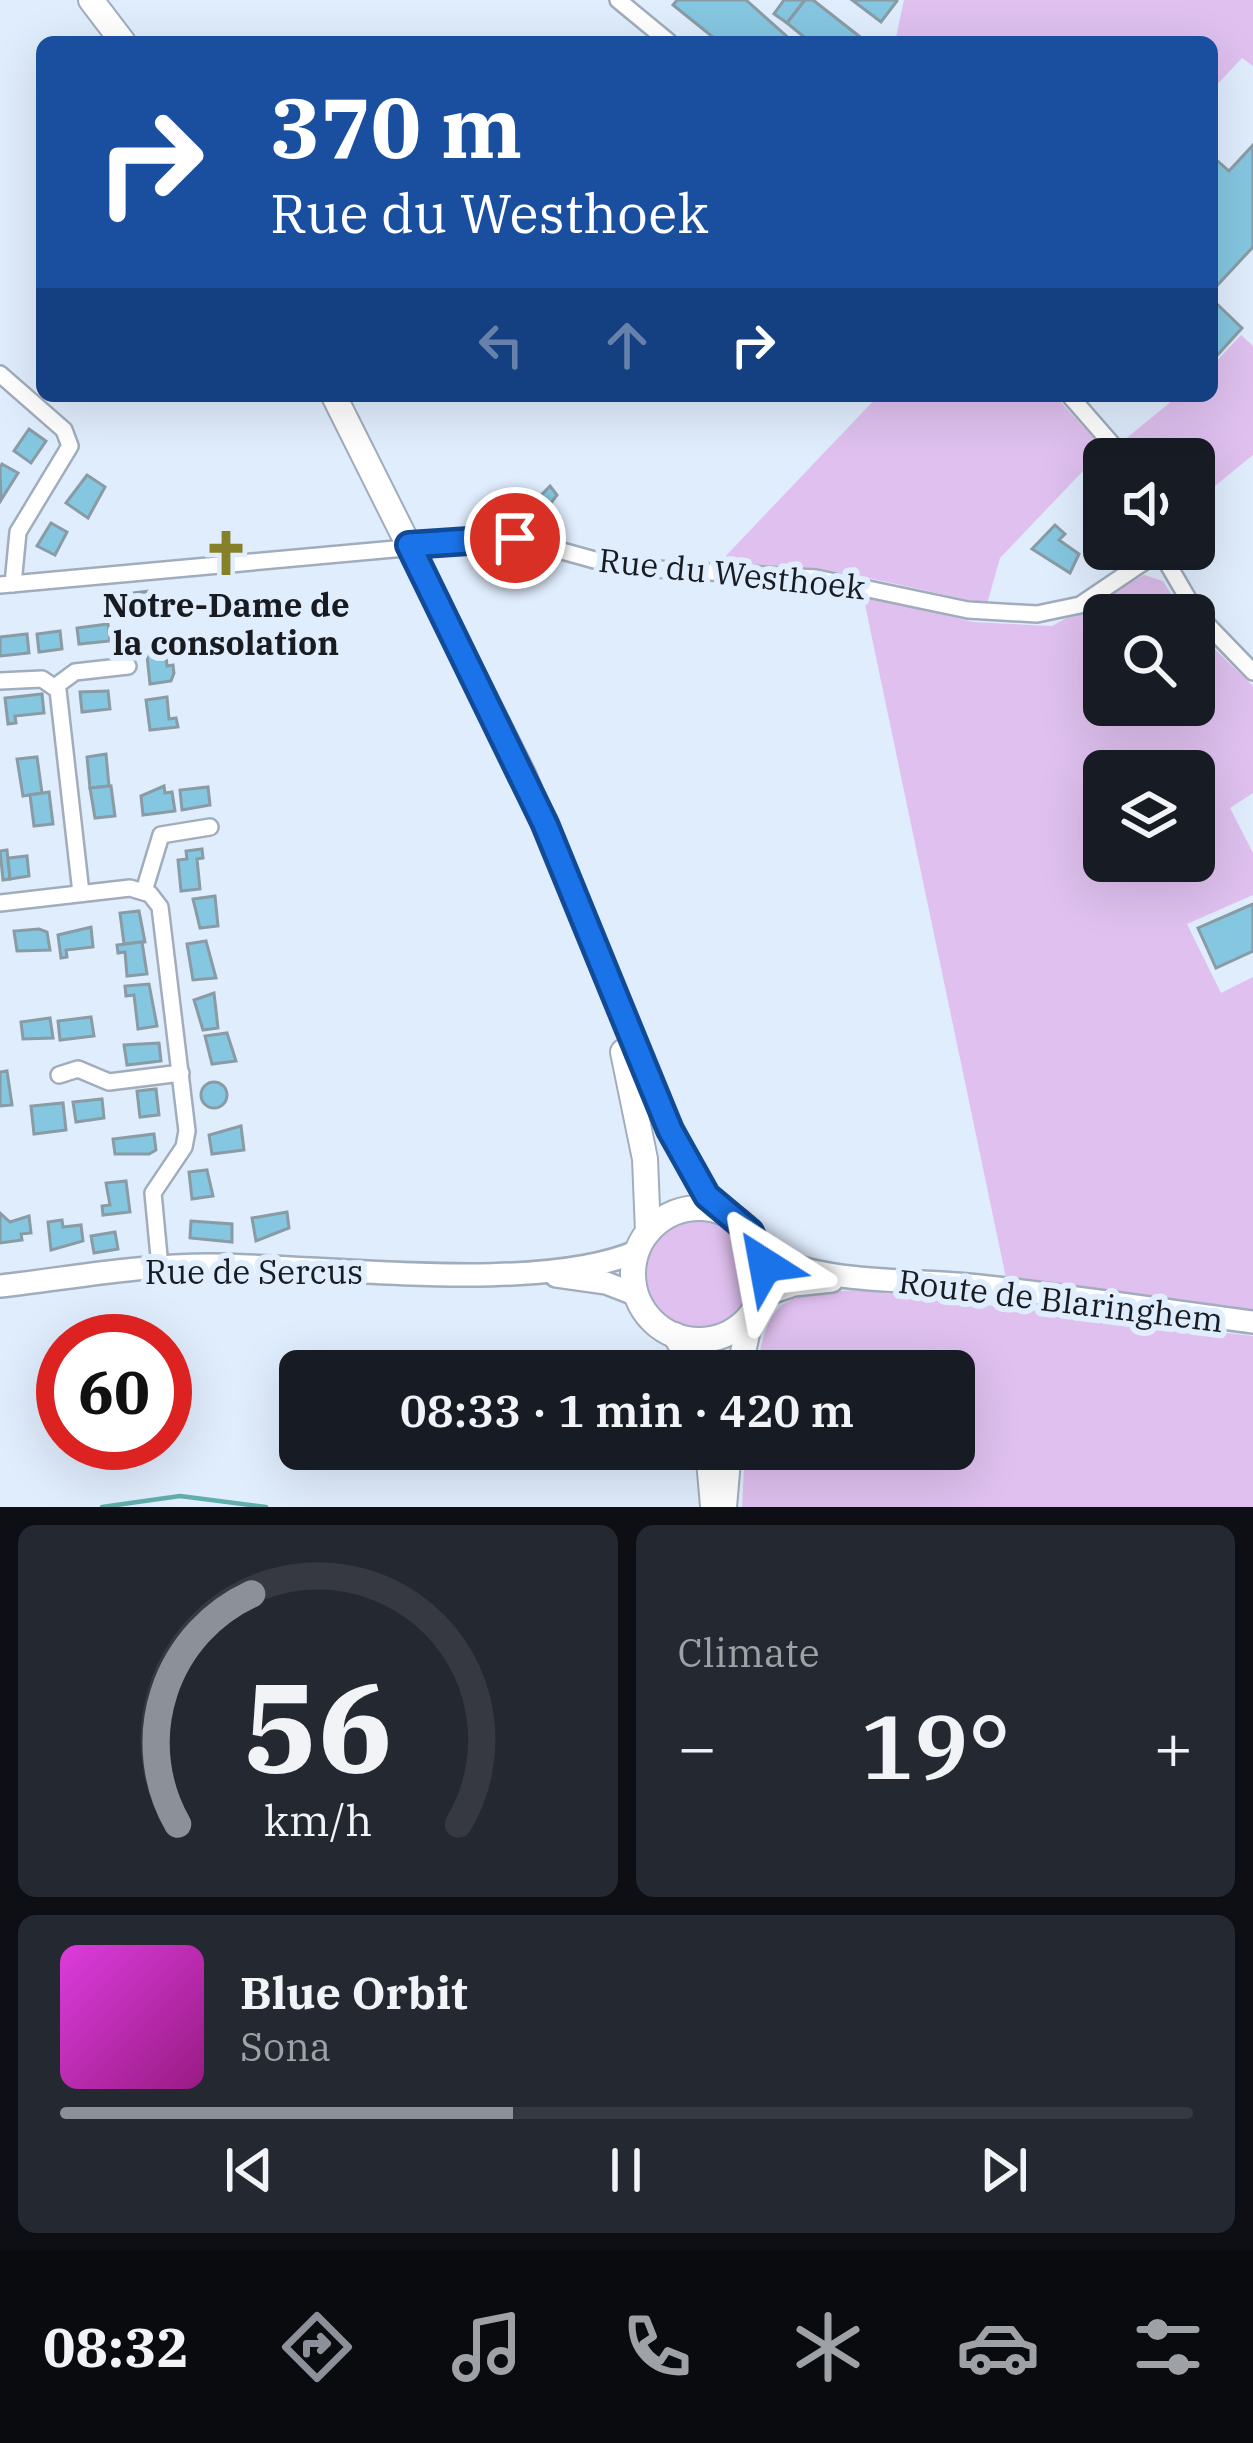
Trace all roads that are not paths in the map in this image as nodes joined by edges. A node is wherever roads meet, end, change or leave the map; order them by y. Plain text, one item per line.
1 (91, 0) edge
2 (618, 0) edge
3 (118, 36) edge
4 (662, 36) edge
5 (0, 374) edge
6 (337, 402) edge
7 (1075, 402) edge
8 (1107, 438) edge
9 (409, 545) junction
10 (1131, 570) edge
11 (1172, 570) edge
12 (6, 585) edge
13 (128, 666) dead end
14 (1253, 672) edge
15 (0, 681) edge
16 (56, 686) junction
17 (211, 827) dead end
18 (144, 891) junction
19 (81, 893) junction
20 (0, 903) edge
21 (600, 962) junction
22 (181, 1073) junction
23 (59, 1075) dead end
24 (721, 1212) junction
25 (643, 1242) junction
26 (762, 1253) junction
27 (160, 1267) junction
28 (508, 1271) junction
29 (869, 1279) junction
30 (0, 1286) edge
31 (637, 1295) junction
32 (756, 1306) junction
33 (1253, 1322) edge
34 (675, 1335) junction
35 (684, 1350) edge
36 (744, 1350) edge
37 (710, 1470) edge
38 (727, 1470) edge
39 (713, 1507) edge
40 (724, 1507) edge

1 - 3 main road
2 - 4 street
5 - 12 street
6 - 9 main road
7 - 8 street
9 - 10 street, Rue du Westhoek
9 - 12 street, Rue du Westhoek
9 - 21 main road
11 - 14 street
13 - 16 street
15 - 16 street
16 - 19 street
17 - 18 street
18 - 19 street
18 - 22 street
19 - 20 street
21 - 24 main road
21 - 25 main road
22 - 23 street
22 - 27 street
24 - 25 main road
24 - 26 main road
25 - 28 street, Rue de Sercus
25 - 31 main road
26 - 29 street, Route de Blaringhem
26 - 32 main road
27 - 28 street, Rue de Sercus
27 - 30 street, Rue de Sercus
28 - 31 street, Rue de Sercus
29 - 32 street, Route de Blaringhem
29 - 33 street, Route de Blaringhem
31 - 34 main road
32 - 34 main road
32 - 36 main road
34 - 35 main road
37 - 39 main road
38 - 40 main road

